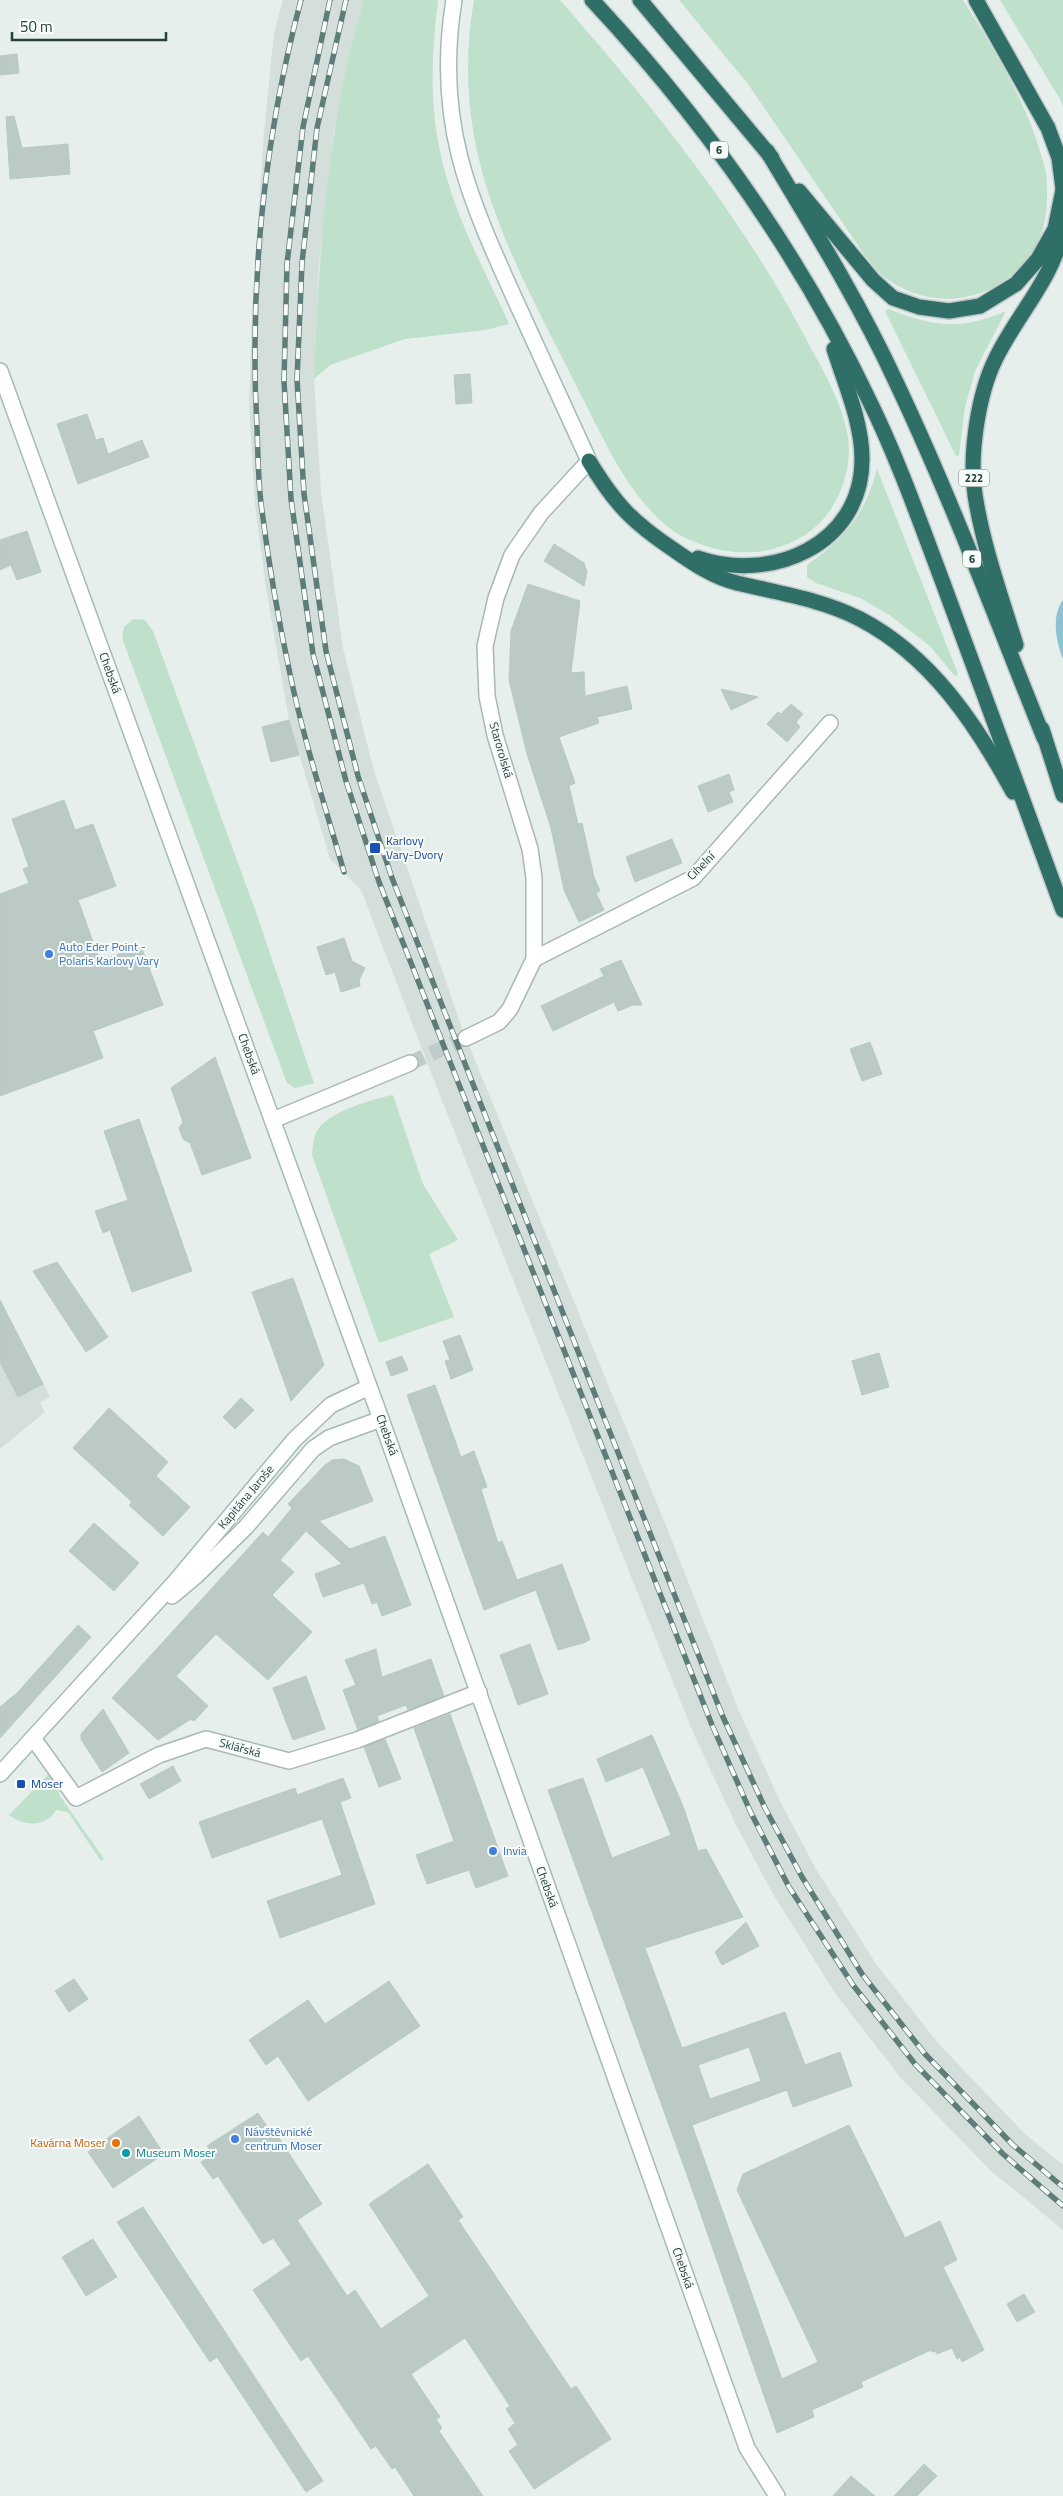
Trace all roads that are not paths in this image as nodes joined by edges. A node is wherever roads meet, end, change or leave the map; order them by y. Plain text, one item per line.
1 (454, 0) edge
2 (592, 0) edge
3 (640, 0) edge
4 (976, 0) edge
5 (767, 151) junction
6 (1063, 190) edge
7 (1063, 228) edge
8 (824, 316) junction
9 (0, 371) edge
10 (589, 461) junction
11 (673, 550) junction
12 (830, 723) dead end
13 (1044, 738) junction
14 (1063, 795) edge
15 (1035, 833) junction
16 (1063, 910) edge
17 (534, 959) junction
18 (466, 1038) tunnel mouth
19 (410, 1063) tunnel mouth
20 (273, 1120) junction
21 (369, 1386) junction
22 (381, 1419) junction
23 (136, 1624) junction
24 (478, 1692) junction
25 (33, 1738) junction
26 (0, 1774) edge
27 (777, 2496) edge

1 - 10 street
2 - 8 highway, 6
3 - 5 highway, 6
4 - 6 highway
5 - 6 highway
5 - 13 highway, 6
7 - 13 highway, 222
8 - 11 highway
8 - 15 highway, 6
9 - 20 street, Chebská
10 - 11 highway
10 - 17 street, Starorolská
11 - 15 highway
12 - 17 street, Cihelní
13 - 14 highway, 6
15 - 16 highway, 6
17 - 18 street, Starorolská
19 - 20 street
20 - 21 street, Chebská
21 - 22 street, Chebská
21 - 23 street, Kapitána Jaroše
22 - 23 street, Kapitána Jaroše
22 - 24 street, Chebská
23 - 25 street, Kapitána Jaroše
24 - 25 street, Sklářská
24 - 27 street, Chebská
25 - 26 street, Kapitána Jaroše

